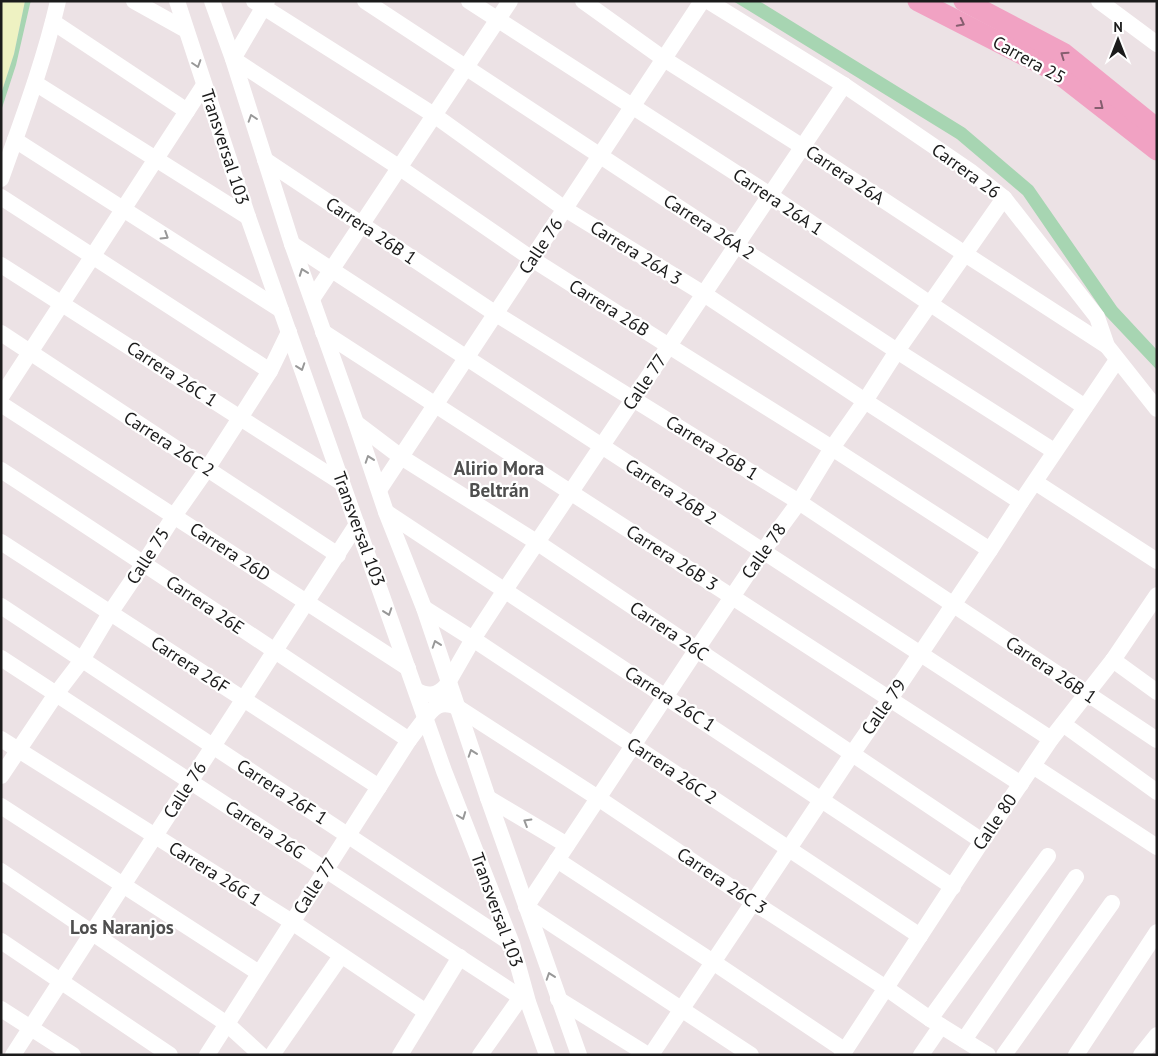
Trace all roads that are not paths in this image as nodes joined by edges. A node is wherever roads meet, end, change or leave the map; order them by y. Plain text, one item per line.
1 (58, 1) edge
2 (134, 1) edge
3 (177, 1) edge
4 (212, 1) edge
5 (365, 1) edge
6 (469, 1) edge
7 (510, 1) edge
8 (583, 1) edge
9 (702, 1) edge
10 (708, 1) edge
11 (918, 1) edge
12 (964, 1) edge
13 (1099, 1) edge
14 (262, 3) edge
15 (497, 20) junction
16 (53, 22) junction
17 (186, 30) junction
18 (1157, 44) edge
19 (233, 59) junction
20 (664, 59) junction
21 (466, 67) junction
22 (35, 82) junction
23 (844, 84) junction
24 (204, 85) junction
25 (632, 107) junction
26 (187, 111) junction
27 (434, 115) junction
28 (1157, 130) edge
29 (15, 140) junction
30 (802, 146) junction
31 (1157, 150) edge
32 (600, 156) junction
33 (156, 159) junction
34 (265, 160) junction
35 (400, 168) junction
36 (1, 179) edge
37 (770, 195) junction
38 (1, 198) edge
39 (1004, 198) junction
40 (565, 209) junction
41 (124, 210) junction
42 (248, 217) junction
43 (362, 224) junction
44 (292, 244) junction
45 (736, 245) junction
46 (965, 254) junction
47 (93, 256) junction
48 (532, 259) junction
49 (1, 265) edge
50 (332, 270) junction
51 (704, 294) junction
52 (312, 299) junction
53 (62, 304) junction
54 (929, 304) junction
55 (281, 310) junction
56 (496, 314) junction
57 (289, 332) junction
58 (323, 332) junction
59 (1, 334) edge
60 (669, 346) junction
61 (1107, 346) junction
62 (897, 351) junction
63 (30, 352) junction
64 (467, 358) junction
65 (1117, 360) junction
66 (270, 371) junction
67 (1, 397) edge
68 (633, 399) junction
69 (865, 401) junction
70 (1, 404) edge
71 (436, 405) junction
72 (1085, 407) junction
73 (1157, 409) edge
74 (240, 418) junction
75 (356, 423) junction
76 (602, 446) junction
77 (832, 448) junction
78 (1054, 451) junction
79 (401, 457) junction
80 (207, 469) junction
81 (1, 470) edge
82 (342, 482) junction
83 (1035, 482) junction
84 (379, 490) junction
85 (571, 492) junction
86 (799, 502) junction
87 (1021, 502) junction
88 (386, 512) junction
89 (174, 516) junction
90 (357, 524) junction
91 (1, 542) edge
92 (538, 543) junction
93 (990, 550) junction
94 (763, 551) junction
95 (338, 555) junction
96 (1157, 561) edge
97 (144, 563) junction
98 (505, 590) junction
99 (1157, 596) edge
100 (732, 598) junction
101 (307, 602) junction
102 (953, 604) junction
103 (1, 606) edge
104 (424, 608) junction
105 (110, 613) junction
106 (473, 639) junction
107 (696, 649) junction
108 (275, 652) junction
109 (920, 654) junction
110 (1, 658) edge
111 (82, 660) junction
112 (1113, 660) junction
113 (408, 668) junction
114 (448, 681) junction
115 (416, 690) junction
116 (1157, 692) edge
117 (1087, 693) junction
118 (56, 694) junction
119 (666, 697) junction
120 (890, 699) junction
121 (244, 700) junction
122 (457, 707) junction
123 (426, 717) junction
124 (1062, 724) junction
125 (1, 738) edge
126 (1050, 739) junction
127 (409, 740) junction
128 (1157, 740) edge
129 (213, 746) junction
130 (634, 746) junction
131 (19, 750) junction
132 (852, 754) junction
133 (1033, 766) junction
134 (1, 776) edge
135 (190, 782) junction
136 (1021, 784) junction
137 (379, 787) junction
138 (1157, 792) edge
139 (488, 798) junction
140 (598, 798) junction
141 (822, 800) junction
142 (1, 806) edge
143 (348, 835) junction
144 (155, 836) junction
145 (982, 841) junction
146 (567, 845) junction
147 (1157, 848) edge
148 (789, 849) junction
149 (1048, 856) dead end
150 (557, 860) junction
151 (326, 870) junction
152 (1, 871) edge
153 (1076, 877) dead end
154 (124, 885) junction
155 (953, 887) junction
156 (753, 902) junction
157 (1112, 903) dead end
158 (526, 907) junction
159 (292, 922) junction
160 (93, 932) junction
161 (1157, 932) edge
162 (920, 936) junction
163 (1, 941) edge
164 (512, 944) junction
165 (341, 956) junction
166 (460, 957) junction
167 (713, 962) junction
168 (260, 973) junction
169 (61, 981) junction
170 (886, 988) junction
171 (524, 999) junction
172 (558, 999) junction
173 (1, 1009) edge
174 (682, 1009) junction
175 (426, 1012) junction
176 (935, 1022) junction
177 (227, 1024) junction
178 (31, 1028) junction
179 (1157, 1035) edge
180 (964, 1040) junction
181 (545, 1053) edge
182 (843, 1053) edge
183 (13, 1055) edge
184 (73, 1055) edge
185 (170, 1055) edge
186 (207, 1055) edge
187 (262, 1055) edge
188 (272, 1055) edge
189 (400, 1055) edge
190 (480, 1055) edge
191 (579, 1055) edge
192 (649, 1055) edge
193 (751, 1055) edge
194 (921, 1055) edge
195 (988, 1055) edge
196 (1004, 1055) edge
197 (1076, 1055) edge
198 (1141, 1055) edge

1 - 16 street
2 - 17 street
3 - 17 street, Transversal 103
4 - 19 street, Transversal 103
5 - 21 street, Carrera 26A 2
6 - 15 street, Carrera 26A 1
7 - 15 street
8 - 20 street, Carrera 26A
9 - 20 street, Calle 76
10 - 23 street, Carrera 26
11 -> 31 main road, Carrera 25
28 -> 12 main road, Carrera 25
13 - 18 street
14 - 19 street
14 - 27 street, Carrera 26A 3
15 - 21 street
15 - 25 street, Carrera 26A 1
16 - 22 street
16 - 26 street
17 -> 24 street, Transversal 103
34 -> 19 street, Transversal 103
19 - 35 street, Carrera 26B
20 - 25 street, Calle 76
20 - 30 street, Carrera 26A
21 - 27 street
21 - 32 street, Carrera 26A 2
22 - 29 street
22 - 33 street
23 - 30 street, Calle 77
23 - 39 street, Carrera 26
24 - 26 street
24 - 42 street, Transversal 103
25 - 32 street, Calle 76
25 - 37 street, Carrera 26A 1
26 - 33 street
27 - 35 street
27 - 40 street, Carrera 26A 3
29 - 36 street
29 - 41 street
30 - 37 street, Calle 77
30 - 46 street, Carrera 26A
32 - 40 street, Calle 76
32 - 45 street, Carrera 26A 2
33 - 41 street
33 - 42 street
34 - 43 street, Carrera 26B 1
34 - 44 street, Transversal 103
35 - 43 street
35 - 48 street, Carrera 26B
37 - 45 street, Calle 77
37 - 54 street, Carrera 26A 1
38 - 47 street
39 - 46 street, Calle 78
39 - 61 street, Carrera 26
40 - 48 street, Calle 76
40 - 51 street, Carrera 26A 3
41 - 47 street
41 -> 55 street
42 - 55 street, Transversal 103
43 - 50 street
43 - 56 street, Carrera 26B 1
44 - 50 street, Carrera 26B 2
52 -> 44 street, Transversal 103
45 - 51 street, Calle 77
45 - 62 street, Carrera 26A 2
46 - 54 street, Calle 78
46 - 61 street, Carrera 26A
47 - 53 street
47 - 66 street
48 - 56 street, Calle 76
48 - 60 street, Carrera 26B
49 - 53 street, Carrera 26C 1
50 - 52 street
50 - 64 street, Carrera 26B 2
51 - 60 street, Calle 77
51 - 69 street, Carrera 26A 3
52 - 58 street, Transversal 103
53 - 63 street
53 - 74 street, Carrera 26C 1
54 - 62 street, Calle 78
54 - 72 street, Carrera 26A 1
55 - 57 street, Transversal 103
56 - 64 street, Calle 76
56 - 68 street, Carrera 26B 1
57 - 66 street, Calle 75
57 -> 82 street, Transversal 103
58 - 71 street, Carrera 26B 3
58 - 75 street, Transversal 103
59 - 63 street, Carrera 26C 2
60 - 68 street, Calle 77
60 - 77 street, Carrera 26B
61 - 65 street, Carrera 26
62 - 69 street, Calle 78
62 - 78 street, Carrera 26A 2
63 - 67 street
63 - 80 street, Carrera 26C 2
64 - 71 street, Calle 76
64 - 76 street, Carrera 26B 2
65 - 72 street, Calle 79
65 - 73 street, Carrera 26
66 - 74 street, Calle 75
68 - 76 street, Calle 77
68 - 86 street, Carrera 26B 1
69 - 77 street, Calle 78
69 - 87 street, Carrera 26A 3
70 - 89 street, Carrera 26D
71 - 79 street, Calle 76
71 - 85 street, Carrera 26B 3
72 - 78 street, Calle 79
74 - 80 street, Calle 75
74 - 82 street, Carrera 26C 1
75 - 79 street, Carrera 26C
84 -> 75 street, Transversal 103
76 - 85 street, Calle 77
76 - 94 street, Carrera 26B 2
77 - 86 street, Calle 78
77 - 93 street, Carrera 26B
78 - 83 street, Calle 79
79 - 84 street, Calle 76
79 - 92 street, Carrera 26C
80 - 89 street, Calle 75
80 - 95 street, Carrera 26C 2
81 - 97 street, Carrera 26E
82 - 90 street, Transversal 103
83 - 87 street, Calle 79
83 - 96 street
84 - 88 street, Transversal 103
85 - 92 street, Calle 77
85 - 100 street, Carrera 26B 3
86 - 94 street, Calle 78
86 - 102 street, Carrera 26B 1
87 - 93 street, Calle 79
88 - 98 street, Carrera 26C 1
88 - 104 street, Transversal 103
89 - 97 street, Calle 75
89 - 101 street, Carrera 26D
90 - 95 street, Calle 76
90 -> 113 street, Transversal 103
91 - 105 street, Carrera 26F
92 - 98 street, Calle 77
92 - 107 street, Carrera 26C
93 - 102 street, Calle 79
94 - 100 street, Calle 78
94 - 109 street, Carrera 26B 2
95 - 101 street, Calle 76
97 - 105 street, Calle 75
97 - 108 street, Carrera 26E
98 - 106 street, Calle 77
98 - 119 street, Carrera 26C 1
99 - 112 street, Calle 80
100 - 107 street, Calle 78
100 - 120 street, Carrera 26B 3
101 - 108 street, Calle 76
101 - 113 street, Carrera 26D
102 - 109 street, Calle 79
102 - 117 street, Carrera 26B 1
103 - 111 street, Carrera 26F 1
104 - 106 street, Carrera 26C 2
114 -> 104 street, Transversal 103
105 - 111 street, Calle 75
105 - 121 street, Carrera 26F
106 - 114 street, Calle 77
106 - 130 street, Carrera 26C 2
107 - 119 street, Calle 78
107 - 132 street, Carrera 26C
108 - 121 street, Calle 76
108 - 127 street, Carrera 26E
109 - 120 street, Calle 79
109 - 126 street, Carrera 26B 2
110 - 118 street, Carrera 26G
111 - 118 street, Calle 75
111 - 129 street, Carrera 26F 1
112 - 116 street
112 - 117 street, Calle 80
113 - 115 street, Transversal 103
114 - 115 street
114 - 122 street, Transversal 103
115 - 123 street, Transversal 103
117 - 124 street, Calle 80
117 - 128 street, Carrera 26B 1
118 - 131 street, Calle 75
118 - 135 street, Carrera 26G
119 - 130 street, Calle 78
119 - 141 street, Carrera 26C 1
120 - 132 street, Calle 79
120 - 136 street, Carrera 26B 3
121 - 129 street, Calle 76
121 - 137 street, Carrera 26F
122 - 123 street
139 -> 122 street, Transversal 103
122 - 140 street, Carrera 26C 3
123 - 127 street, Calle 77
123 -> 164 street, Transversal 103
124 - 126 street, Calle 80
124 - 138 street
125 - 131 street, Carrera 26G 1
126 - 133 street, Calle 80
127 - 137 street, Calle 77
129 - 135 street, Calle 76
129 - 143 street, Carrera 26F 1
130 - 140 street, Calle 78
130 - 148 street, Carrera 26C 2
131 - 134 street, Calle 75
131 - 144 street, Carrera 26G 1
132 - 141 street, Calle 79
132 - 145 street, Carrera 26C
133 - 136 street, Calle 80
133 - 147 street
135 - 144 street, Calle 76
135 - 151 street, Carrera 26G
136 - 145 street, Calle 80
137 - 143 street, Calle 77
146 -> 139 street
139 - 158 street, Transversal 103
140 - 146 street, Calle 78
140 - 156 street, Carrera 26C 3
141 - 148 street, Calle 79
141 - 155 street, Carrera 26C 1
142 - 154 street
143 - 151 street, Calle 77
143 - 164 street, Carrera 26F 1
144 - 154 street, Calle 76
144 - 159 street, Carrera 26G 1
145 - 155 street, Calle 80
146 - 150 street, Calle 78
148 - 156 street, Calle 79
148 - 162 street, Carrera 26C 2
149 - 176 street
150 - 158 street, Calle 78
150 - 167 street
151 - 159 street, Calle 77
151 - 166 street, Carrera 26G
152 - 160 street
153 - 180 street
154 - 160 street, Calle 76
154 - 168 street
155 - 162 street, Calle 80
156 - 167 street, Calle 79
156 - 170 street, Carrera 26C 3
157 - 196 street
172 -> 158 street, Transversal 103
158 - 174 street
159 - 165 street, Carrera 26G 1
159 - 168 street, Calle 77
160 - 169 street, Calle 76
160 - 177 street
161 - 197 street
162 - 170 street, Calle 80
163 - 169 street
164 - 171 street, Transversal 103
165 - 175 street, Carrera 26G 1
165 - 188 street
166 - 171 street, Carrera 26G
166 - 175 street
167 - 174 street, Calle 79
167 - 182 street
168 - 177 street, Calle 77
169 - 178 street, Calle 76
169 - 185 street
170 - 176 street, Carrera 26C 3
170 - 182 street, Calle 80
171 - 181 street, Transversal 103
171 - 190 street
172 - 191 street, Transversal 103
172 - 192 street
173 - 178 street
174 - 192 street, Calle 79
174 - 193 street
175 - 189 street
176 - 180 street, Carrera 26C 3
176 - 194 street
177 - 186 street, Calle 77
177 - 187 street
178 - 183 street, Calle 76
178 - 184 street
179 - 198 street
180 - 195 street, Carrera 26C 3

